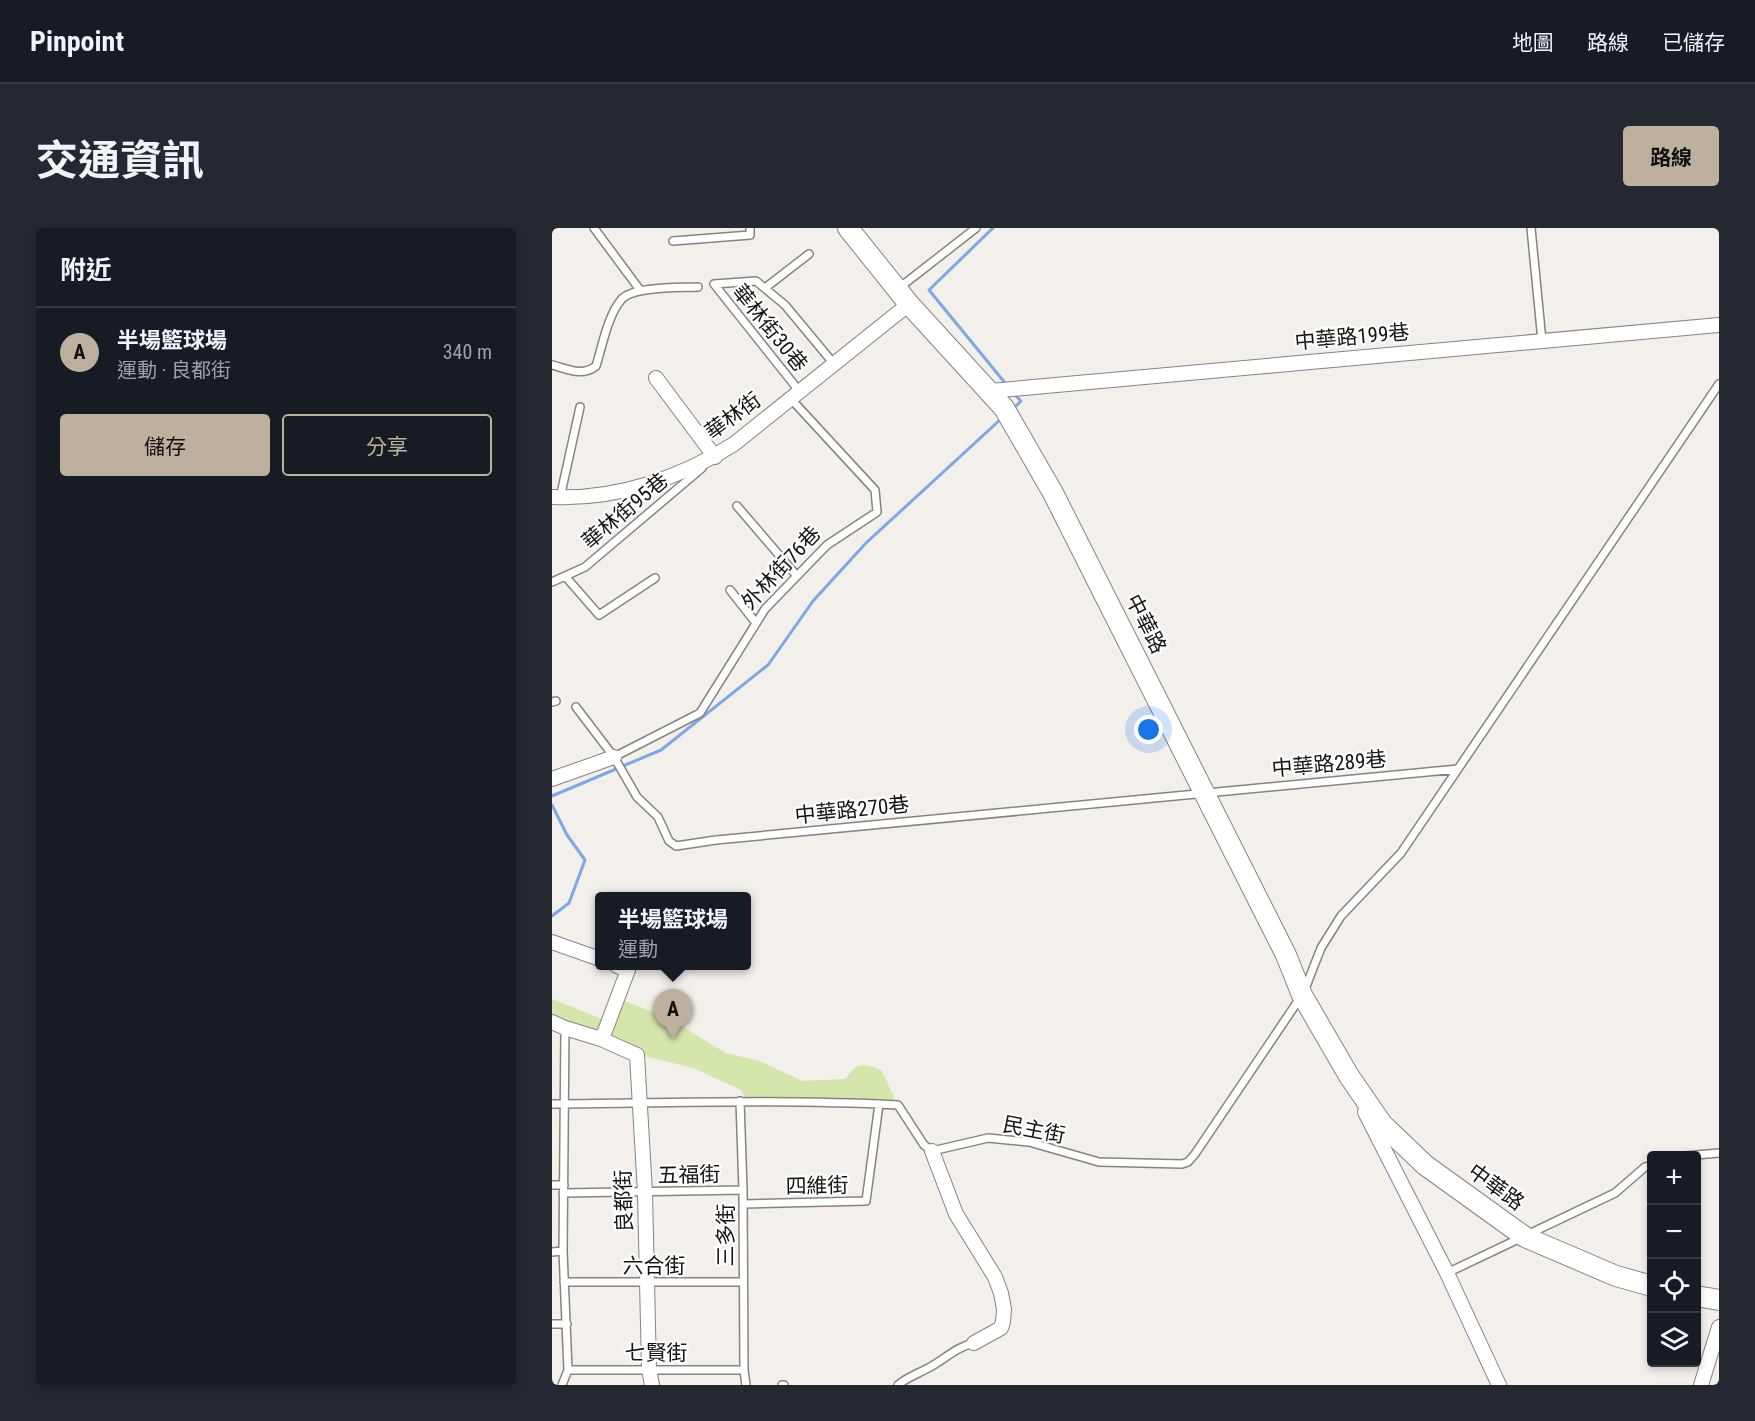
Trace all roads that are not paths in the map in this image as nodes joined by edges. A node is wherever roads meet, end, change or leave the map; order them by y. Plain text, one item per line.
1 (594, 228) edge
2 (750, 228) edge
3 (848, 228) edge
4 (977, 228) edge
5 (1531, 228) edge
6 (673, 241) dead end
7 (808, 254) dead end
8 (698, 287) dead end
9 (765, 288) junction
10 (640, 290) junction
11 (903, 297) junction
12 (1719, 325) edge
13 (1542, 341) junction
14 (834, 364) junction
15 (552, 365) edge
16 (656, 378) dead end
17 (1719, 384) edge
18 (990, 391) junction
19 (795, 395) junction
20 (580, 407) dead end
21 (715, 457) junction
22 (556, 497) edge
23 (737, 506) dead end
24 (565, 576) junction
25 (797, 576) junction
26 (655, 578) dead end
27 (552, 582) edge
28 (730, 590) dead end
29 (756, 623) junction
30 (576, 707) dead end
31 (614, 756) junction
32 (1458, 769) junction
33 (552, 779) edge
34 (1204, 792) junction
35 (552, 942) edge
36 (595, 957) edge
37 (628, 970) edge
38 (1302, 995) junction
39 (558, 1025) edge
40 (601, 1039) junction
41 (1349, 1076) junction
42 (740, 1101) junction
43 (641, 1102) junction
44 (552, 1104) edge
45 (565, 1104) junction
46 (879, 1104) junction
47 (933, 1151) junction
48 (1719, 1153) edge
49 (1701, 1154) edge
50 (1647, 1166) edge
51 (552, 1185) edge
52 (563, 1189) junction
53 (743, 1190) junction
54 (645, 1193) junction
55 (743, 1204) junction
56 (1525, 1237) junction
57 (563, 1251) junction
58 (552, 1252) edge
59 (1447, 1273) junction
60 (564, 1282) junction
61 (647, 1282) junction
62 (743, 1282) junction
63 (1647, 1285) edge
64 (1701, 1297) edge
65 (1719, 1300) edge
66 (552, 1324) edge
67 (567, 1324) junction
68 (1719, 1327) edge
69 (974, 1343) joint
70 (649, 1369) junction
71 (568, 1370) junction
72 (744, 1370) junction
73 (562, 1385) edge
74 (651, 1385) edge
75 (746, 1385) edge
76 (898, 1385) edge
77 (1499, 1385) edge
78 (1701, 1385) edge

1 - 10 lane
2 - 6 lane
3 - 11 main road, 中華路
4 - 11 lane
5 - 13 lane
7 - 9 lane
8 - 10 lane
9 - 14 lane
9 - 19 lane, 華林街30巷
10 - 15 lane
11 - 14 street, 華林街
11 - 18 main road, 中華路
12 - 13 street, 中華路199巷
13 - 18 street, 中華路199巷
14 - 19 street, 華林街
16 - 21 street
17 - 32 lane
18 - 34 main road, 中華路
19 - 21 street, 華林街
19 - 25 lane, 外林街76巷
20 - 22 lane
21 - 22 street, 華林街
21 - 24 lane, 華林街95巷
23 - 25 lane
24 - 26 lane
24 - 27 lane, 華林街95巷
25 - 29 lane, 外林街76巷
28 - 29 lane
29 - 31 lane, 外林街76巷
30 - 31 lane, 中華路270巷
31 - 33 street, 外林街76巷
31 - 34 lane, 中華路270巷
32 - 34 lane, 中華路289巷
32 - 38 lane
34 - 38 main road, 中華路
35 - 36 street
37 - 40 street
38 - 41 main road, 中華路
38 - 47 lane, 民主街
39 - 40 street, 良都街
39 - 45 lane
40 - 43 street, 良都街
41 - 56 main road, 中華路
41 - 59 street, 中華路
42 - 43 lane
42 - 46 lane
42 - 53 lane, 三多街
43 - 45 lane
43 - 54 street, 良都街
44 - 45 lane
45 - 52 lane
46 - 47 lane
46 - 55 lane, 四維街
47 - 69 street
48 - 49 lane
50 - 56 lane
51 - 52 lane, 五福街
52 - 54 lane, 五福街
52 - 57 lane
53 - 54 lane, 五福街
53 - 55 lane, 三多街
54 - 61 street, 良都街
55 - 62 lane, 三多街
56 - 59 lane
56 - 63 main road, 中華路
57 - 58 lane
57 - 60 lane
59 - 77 street, 中華路
60 - 61 lane, 六合街
60 - 67 lane
61 - 62 lane, 六合街
61 - 70 street, 良都街
62 - 72 lane, 三多街
64 - 65 main road
66 - 67 lane
67 - 71 lane
68 - 78 street
69 - 76 lane
70 - 71 lane, 七賢街
70 - 72 lane, 七賢街
70 - 74 street, 良都街
71 - 73 lane
72 - 75 lane, 三多街

